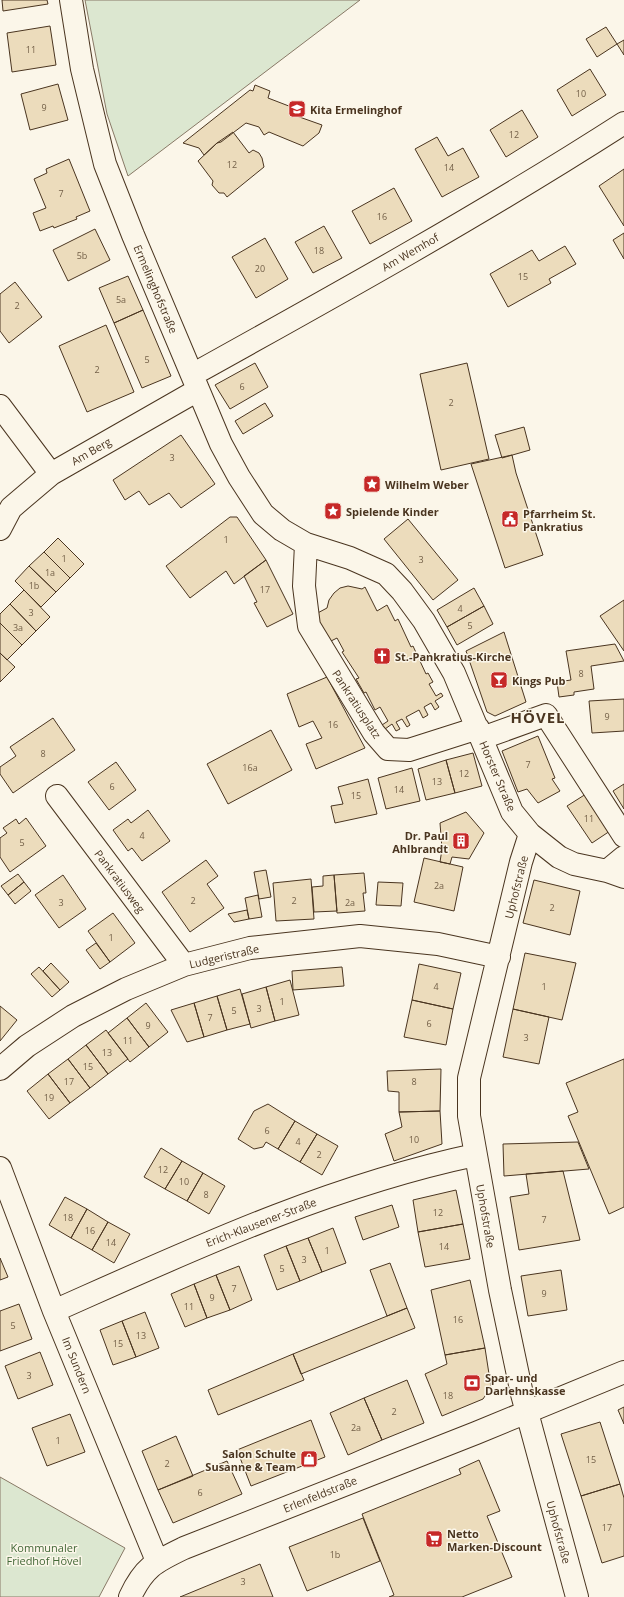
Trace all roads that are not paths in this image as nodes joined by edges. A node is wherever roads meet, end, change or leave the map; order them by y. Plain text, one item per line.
1 (71, 0) edge
2 (624, 123) edge
3 (195, 382) junction
4 (0, 406) edge
5 (51, 474) junction
6 (0, 529) edge
7 (306, 544) junction
8 (480, 733) junction
9 (57, 796) dead end
10 (530, 834) junction
11 (624, 836) edge
12 (624, 857) edge
13 (615, 874) edge
14 (499, 957) junction
15 (184, 965) junction
16 (0, 1069) edge
17 (475, 1155) junction
18 (0, 1168) edge
19 (54, 1311) junction
20 (624, 1372) edge
21 (526, 1413) junction
22 (156, 1561) junction
23 (130, 1597) edge
24 (577, 1597) edge

1 - 3 street, Ermelinghofstraße
2 - 3 street, Am Wemhof
3 - 5 street, Am Berg
3 - 7 street, Ermelinghofstraße
4 - 5 street
5 - 6 street, Am Berg
7 - 8 street
7 - 8 street, Pankratiusplatz
8 - 10 street, Horster Straße
8 - 11 street, Pankratiusplatz
9 - 15 street, Pankratiusweg
10 - 13 street, Horster Straße
10 - 14 street, Uphofstraße
12 - 13 street
14 - 15 street, Ludgeristraße
14 - 17 street, Uphofstraße
15 - 16 street, Ludgeristraße
17 - 19 street, Erich-Klausener-Straße
17 - 21 street, Uphofstraße
18 - 19 street, Im Sundern
19 - 22 street, Im Sundern
20 - 21 street, Erlenfeldstraße
21 - 22 street, Erlenfeldstraße
21 - 24 street, Uphofstraße
22 - 23 street, Erlenfeldstraße

